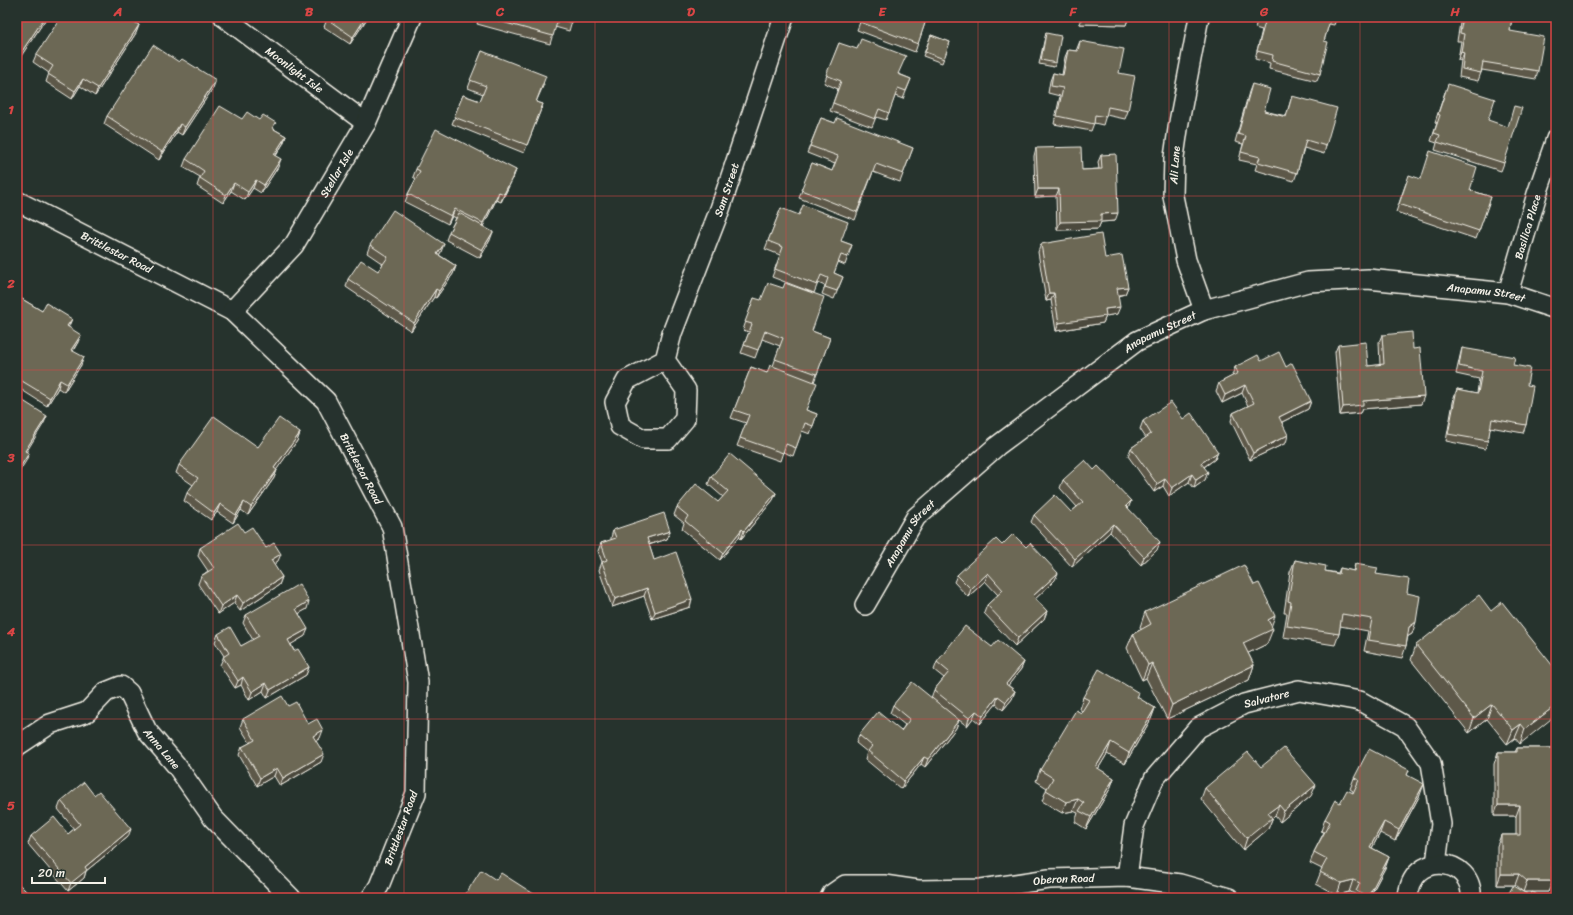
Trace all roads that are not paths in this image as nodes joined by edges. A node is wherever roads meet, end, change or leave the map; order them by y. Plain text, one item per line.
1 (224, 17) edge
2 (412, 17) edge
3 (784, 17) edge
4 (1199, 17) edge
5 (366, 123) junction
6 (1556, 139) edge
7 (17, 201) edge
8 (1508, 293) junction
9 (1556, 309) edge
10 (1204, 310) junction
11 (232, 311) junction
12 (665, 360) dead end
13 (865, 605) dead end
14 (17, 746) edge
15 (1436, 864) junction
16 (1127, 877) junction
17 (291, 898) edge
18 (371, 898) edge
19 (830, 898) edge
20 (1229, 898) edge
21 (1408, 898) edge
22 (1471, 898) edge

1 - 5 street, Moonlight Isle
2 - 5 street, Stellar Isle
3 - 12 street, Sam Street
4 - 10 street, Ali Lane
5 - 11 street, Stellar Isle
6 - 8 street, Basilica Place
7 - 11 street, Brittlestar Road
8 - 9 street, Anapamu Street
8 - 10 street, Anapamu Street
10 - 13 street, Anapamu Street
11 - 18 street, Brittlestar Road
14 - 17 street, Anna Lane
15 - 16 street, Salvatore
15 - 21 street
15 - 22 street
16 - 19 street, Oberon Road
16 - 20 street, Oberon Road

